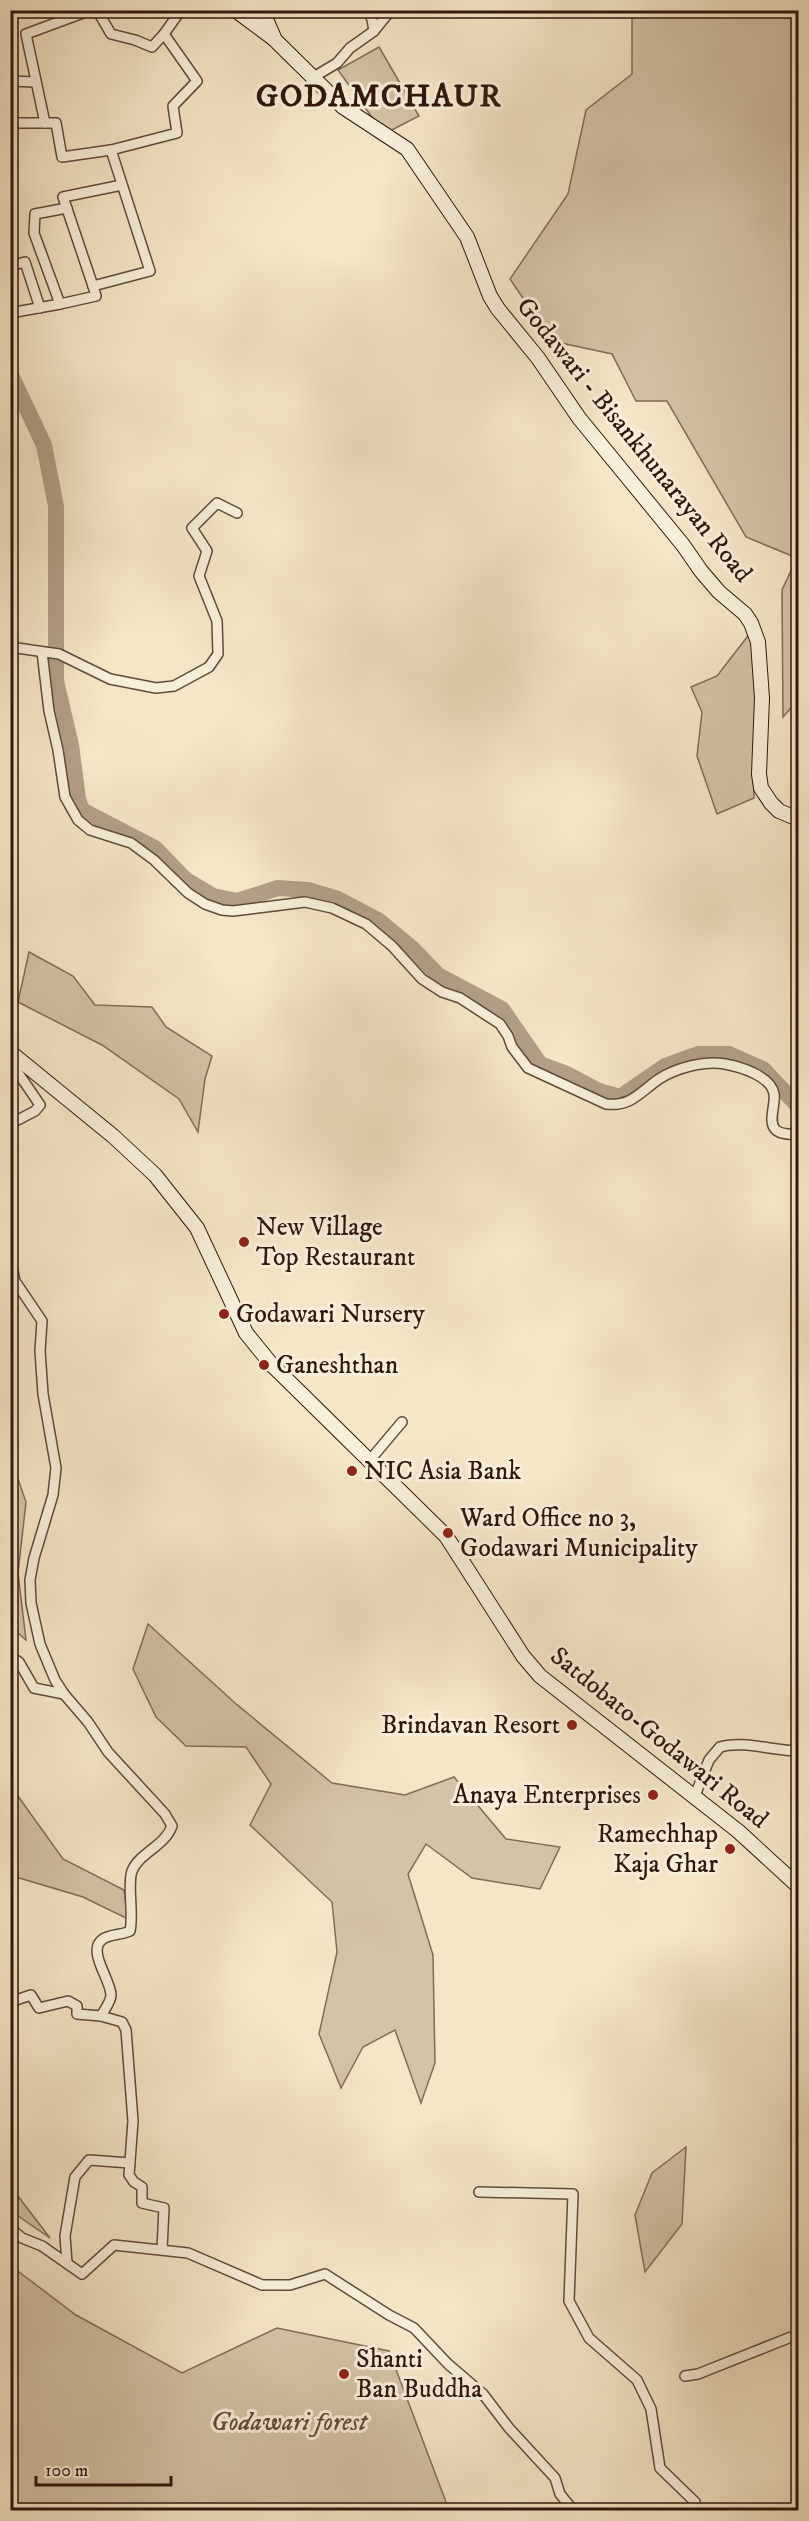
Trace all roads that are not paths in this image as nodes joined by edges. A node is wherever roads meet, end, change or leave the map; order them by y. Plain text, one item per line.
1 (91, 10) edge
2 (97, 10) edge
3 (181, 10) edge
4 (235, 10) edge
5 (262, 10) edge
6 (367, 10) edge
7 (391, 10) edge
8 (374, 31) junction
9 (164, 34) junction
10 (275, 40) junction
11 (312, 78) junction
12 (10, 81) edge
13 (36, 82) junction
14 (10, 123) edge
15 (45, 123) junction
16 (111, 150) junction
17 (122, 186) junction
18 (67, 208) junction
19 (10, 266) edge
20 (93, 286) junction
21 (60, 304) junction
22 (40, 308) junction
23 (10, 313) edge
24 (237, 513) dead end
25 (10, 647) edge
26 (42, 652) junction
27 (798, 819) edge
28 (10, 1052) edge
29 (10, 1061) edge
30 (10, 1124) edge
31 (798, 1135) edge
32 (10, 1258) edge
33 (402, 1422) dead end
34 (370, 1460) junction
35 (10, 1656) edge
36 (64, 1694) junction
37 (798, 1751) edge
38 (694, 1798) junction
39 (798, 1886) edge
40 (10, 2002) edge
41 (101, 2016) junction
42 (129, 2163) junction
43 (479, 2192) dead end
44 (10, 2228) edge
45 (162, 2249) junction
46 (67, 2263) junction
47 (798, 2338) edge
48 (685, 2376) dead end
49 (573, 2511) edge
50 (696, 2511) edge

1 - 13 street
2 - 9 street
3 - 9 street
4 - 10 street
5 - 10 street, Godawari - Bisankhunarayan Road
6 - 8 street
7 - 8 street
8 - 11 street
9 - 16 street
10 - 11 street, Godawari - Bisankhunarayan Road
11 - 27 street, Godawari - Bisankhunarayan Road
12 - 13 street
13 - 15 street
14 - 15 street
15 - 16 street
16 - 17 street
17 - 18 street
17 - 20 street
18 - 20 street
18 - 21 street
19 - 22 street
20 - 21 street
21 - 22 street
22 - 23 street
24 - 26 street
25 - 26 street
26 - 31 street
28 - 34 street, Satdobato-Godawari Road
29 - 30 street
32 - 36 street
33 - 34 street
34 - 38 street, Satdobato-Godawari Road
35 - 36 street
36 - 41 street
37 - 38 street
38 - 39 street, Satdobato-Godawari Road
40 - 41 street
41 - 42 street
42 - 45 street
42 - 46 street
43 - 50 street
44 - 46 street
45 - 46 street
45 - 49 street
47 - 48 street

